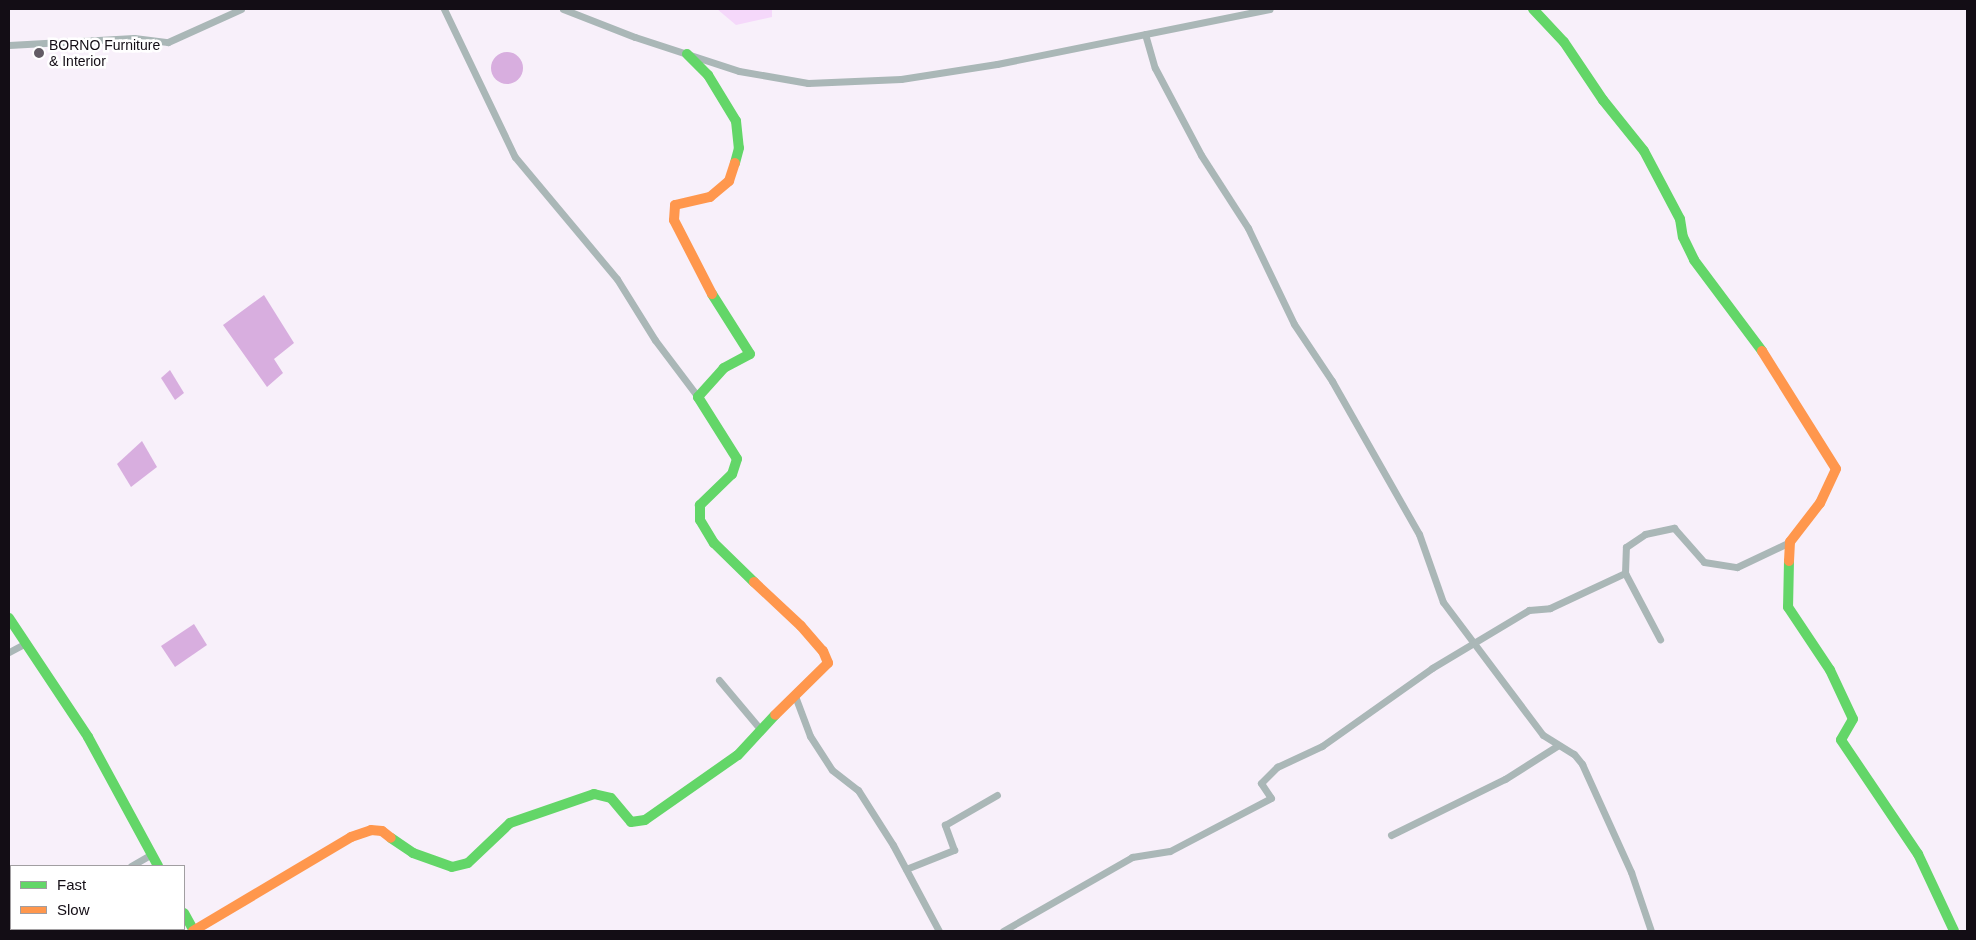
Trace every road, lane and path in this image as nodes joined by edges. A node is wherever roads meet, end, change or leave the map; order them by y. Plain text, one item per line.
1 (240, 9) edge
2 (444, 9) edge
3 (563, 9) edge
4 (1270, 9) edge
5 (1533, 9) edge
6 (1145, 34) junction
7 (9, 45) edge
8 (687, 54) junction
9 (698, 397) junction
10 (1790, 542) junction
11 (1625, 573) junction
12 (9, 618) edge
13 (1660, 639) dead end
14 (1472, 642) junction
15 (24, 644) junction
16 (9, 652) edge
17 (719, 680) dead end
18 (795, 696) junction
19 (761, 730) junction
20 (1557, 746) junction
21 (997, 795) dead end
22 (1391, 835) dead end
23 (152, 854) junction
24 (133, 865) edge
25 (158, 865) edge
26 (906, 869) junction
27 (185, 915) edge
28 (193, 931) edge
29 (939, 931) edge
30 (1003, 931) edge
31 (1651, 931) edge
32 (1954, 931) edge

1 - 7 street
2 - 9 street
3 - 8 street
4 - 6 street
5 - 10 street
6 - 8 street
6 - 14 street
8 - 9 street
9 - 18 street
10 - 11 street
10 - 32 street
11 - 13 street
11 - 14 street
12 - 15 street
14 - 20 street
14 - 30 street
15 - 16 street
15 - 23 street
17 - 19 street
18 - 19 street
18 - 26 street
19 - 28 street
20 - 22 street
20 - 31 street
21 - 26 street
23 - 24 street
23 - 25 street
26 - 29 street
27 - 28 street

